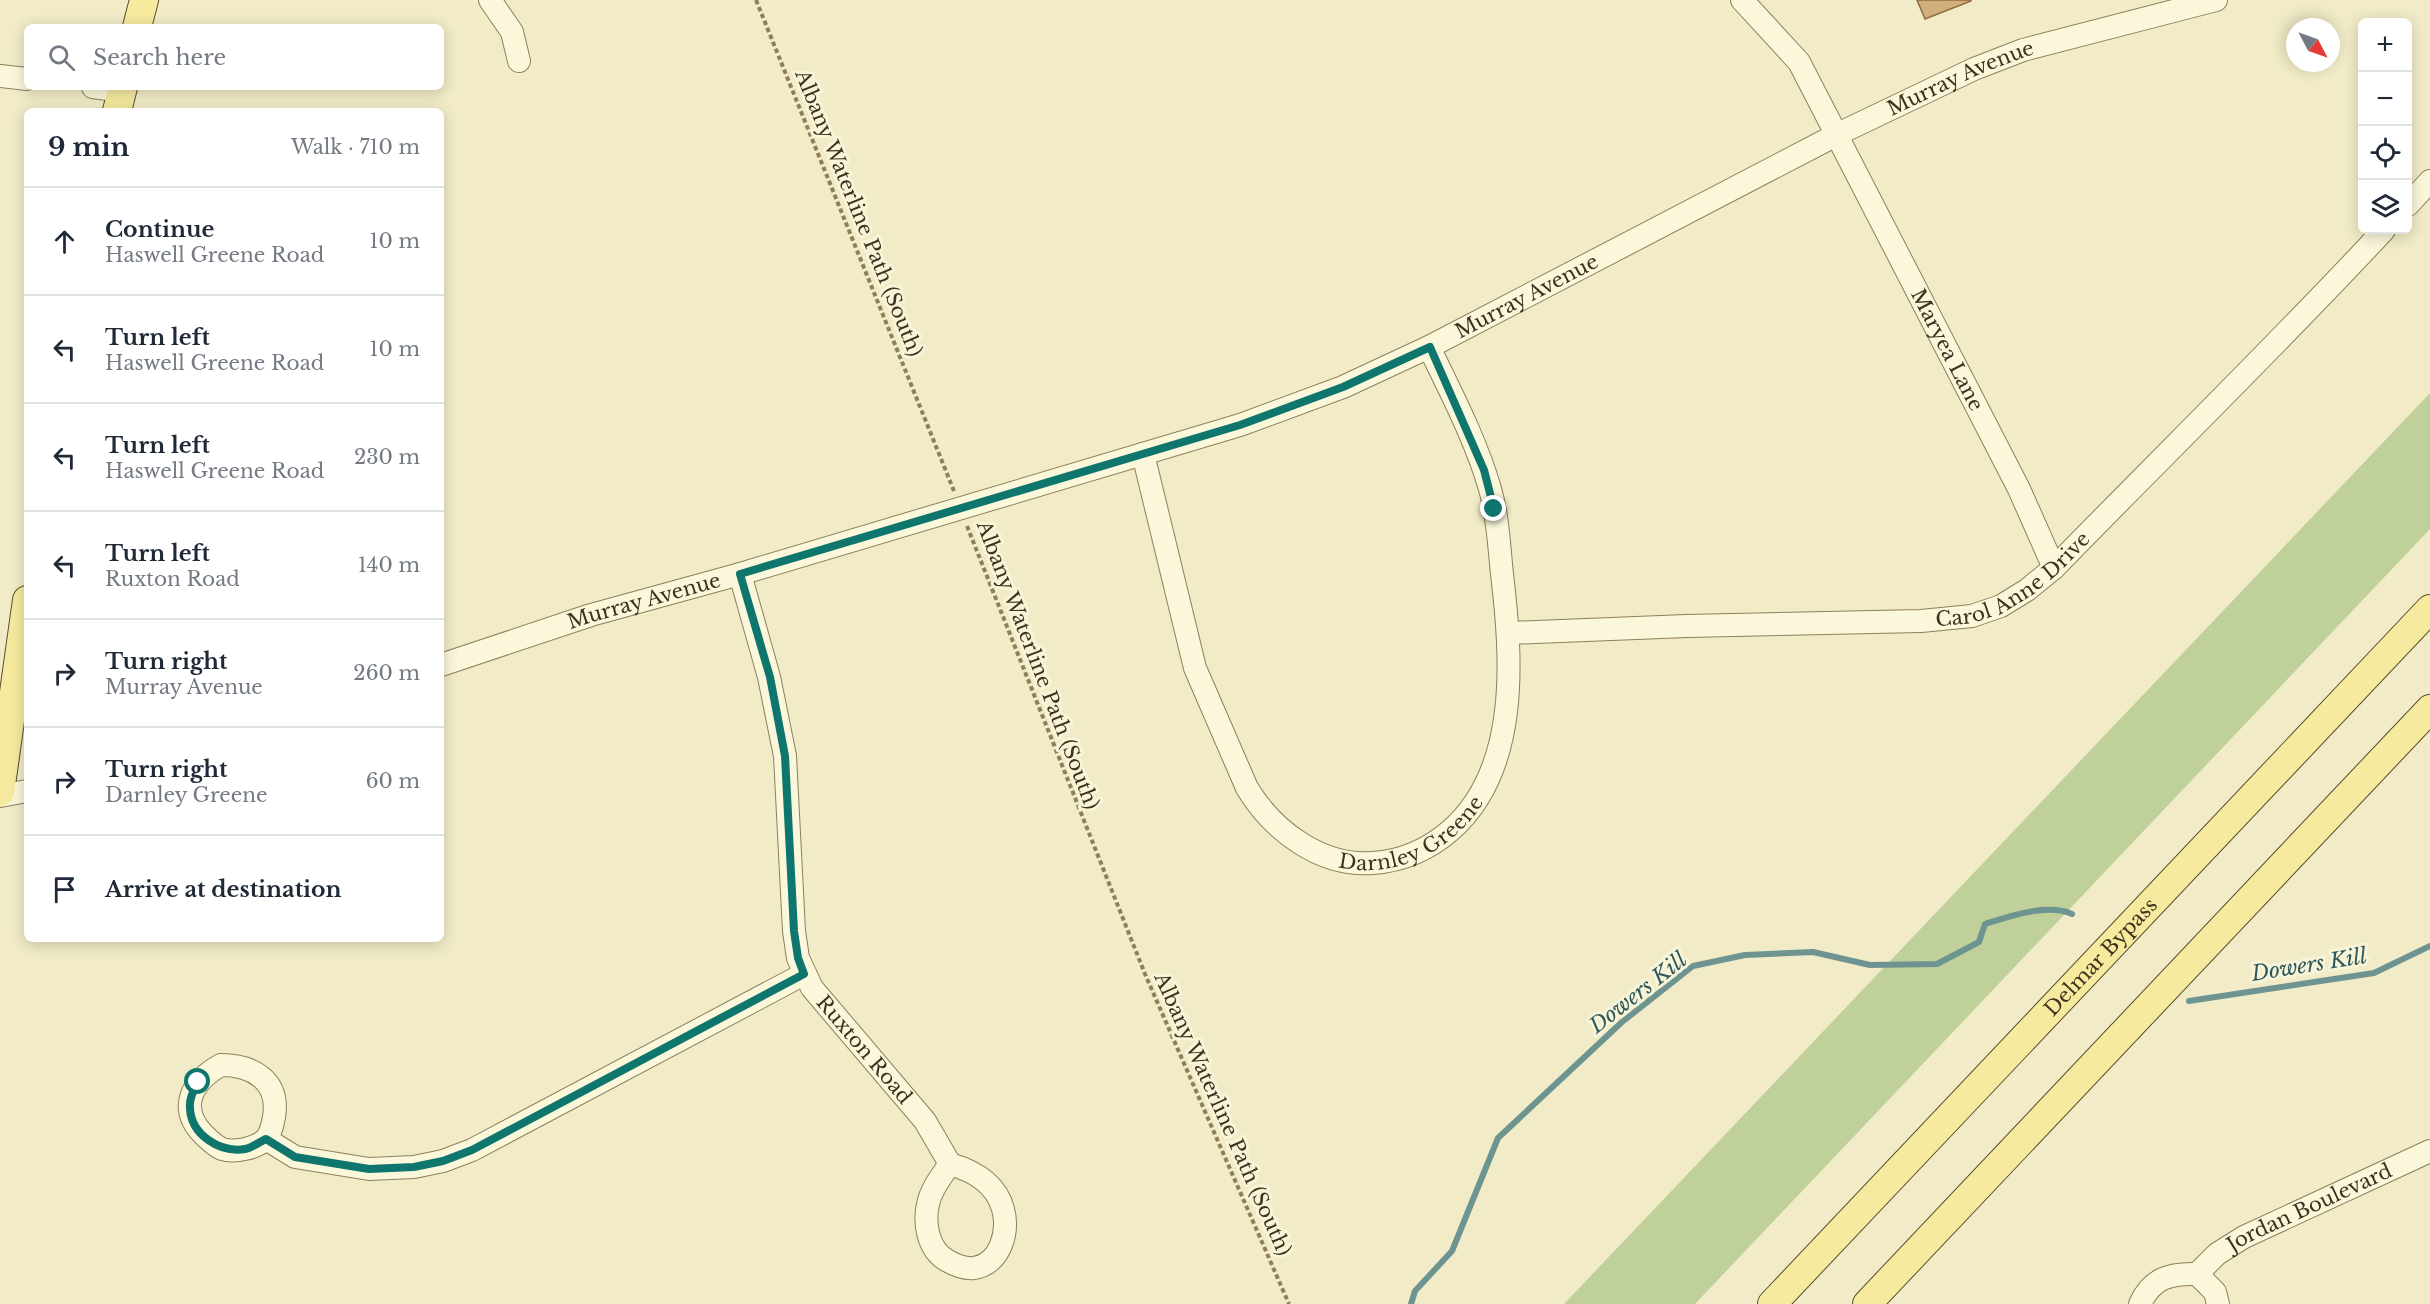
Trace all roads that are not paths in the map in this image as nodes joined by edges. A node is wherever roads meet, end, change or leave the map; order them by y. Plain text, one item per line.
1 (144, 0) edge
2 (490, 0) edge
3 (1742, 0) edge
4 (2216, 0) edge
5 (2136, 10) edge
6 (138, 24) edge
7 (519, 61) dead end
8 (0, 76) edge
9 (24, 79) edge
10 (102, 90) edge
11 (120, 96) edge
12 (1838, 134) junction
13 (2430, 181) edge
14 (2412, 201) edge
15 (2381, 234) edge
16 (1430, 347) junction
17 (1143, 454) junction
18 (2054, 568) junction
19 (740, 574) junction
20 (2430, 609) edge
21 (24, 622) edge
22 (1509, 633) junction
23 (444, 664) edge
24 (2430, 709) edge
25 (24, 791) edge
26 (0, 794) edge
27 (804, 974) junction
28 (266, 1139) dead end
29 (2430, 1151) edge
30 (950, 1164) junction
31 (2197, 1274) junction
32 (1772, 1304) edge
33 (1867, 1304) edge
34 (2140, 1304) edge
35 (2218, 1304) edge

1 - 6 main road
2 - 7 street
3 - 12 street, Maryea Lane
4 - 5 street, Murray Avenue
5 - 12 street, Murray Avenue
8 - 9 street
10 - 11 street
12 - 16 street, Murray Avenue
12 - 18 street, Maryea Lane
13 - 14 street
15 - 18 street, Carol Anne Drive
16 - 17 street, Murray Avenue
16 - 22 street, Darnley Greene
17 - 19 street, Murray Avenue
17 - 22 street, Darnley Greene
18 - 22 street, Carol Anne Drive
19 - 23 street, Murray Avenue
19 - 27 street, Ruxton Road
20 - 32 main road, Delmar Bypass
21 - 26 main road
24 - 33 main road
25 - 26 street
27 - 28 street
27 - 30 street, Ruxton Road
29 - 31 street, Jordan Boulevard
30 - 30 street
31 - 34 street
31 - 35 street

